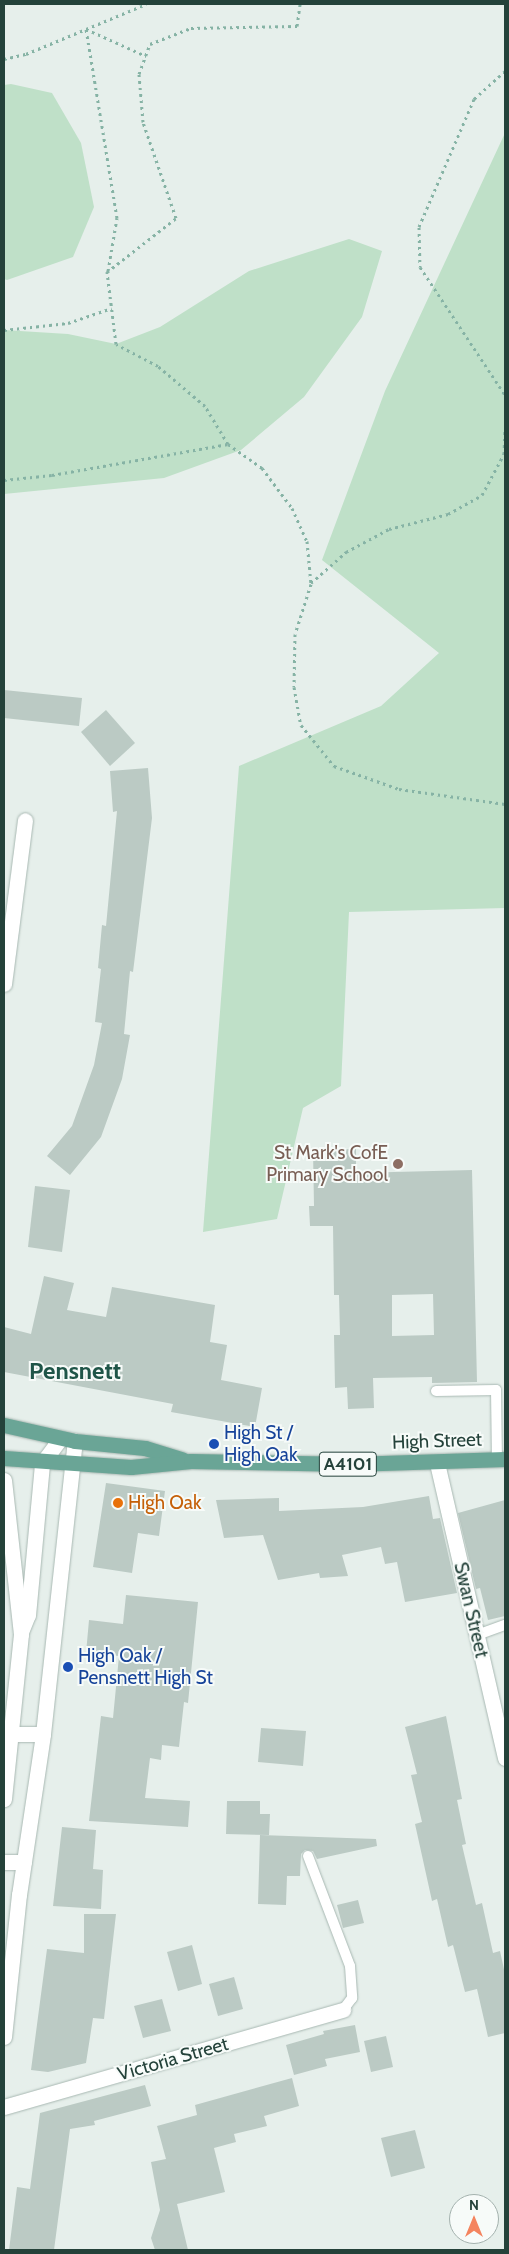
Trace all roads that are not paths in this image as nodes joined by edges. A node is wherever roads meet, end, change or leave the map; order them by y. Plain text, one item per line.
1 (25, 820) dead end
2 (6, 941) edge
3 (4, 984) edge
4 (436, 1391) dead end
5 (4, 1424) edge
6 (68, 1440) junction
7 (4, 1458) edge
8 (501, 1459) edge
9 (191, 1461) junction
10 (42, 1463) junction
11 (437, 1463) junction
12 (72, 1465) junction
13 (4, 1480) edge
14 (505, 1625) edge
15 (21, 1634) junction
16 (477, 1635) junction
17 (6, 1734) edge
18 (43, 1734) junction
19 (505, 1758) edge
20 (4, 1799) edge
21 (308, 1856) dead end
22 (4, 1862) edge
23 (24, 1862) junction
24 (4, 1960) edge
25 (8, 1993) junction
26 (343, 2010) joint
27 (4, 2037) edge
28 (4, 2107) edge

1 - 2 main road
2 - 3 main road
4 - 8 lane
5 - 6 main road, High Street / A4101
6 - 9 main road, High Street / A4101
6 - 10 main road
6 - 12 main road
7 - 10 main road, High Street / A4101
8 - 11 main road, High Street / A4101
9 - 11 main road, High Street / A4101
9 - 12 main road, High Street / A4101
10 - 12 main road, High Street / A4101
10 - 15 main road
11 - 16 main road, Swan Street
12 - 18 main road
13 - 15 main road
14 - 16 lane
15 - 17 main road
16 - 19 main road, Swan Street
17 - 18 main road
17 - 20 main road
18 - 23 main road
21 - 26 lane
22 - 23 main road
23 - 25 main road
24 - 25 main road
25 - 27 main road
26 - 28 main road, Victoria Street

